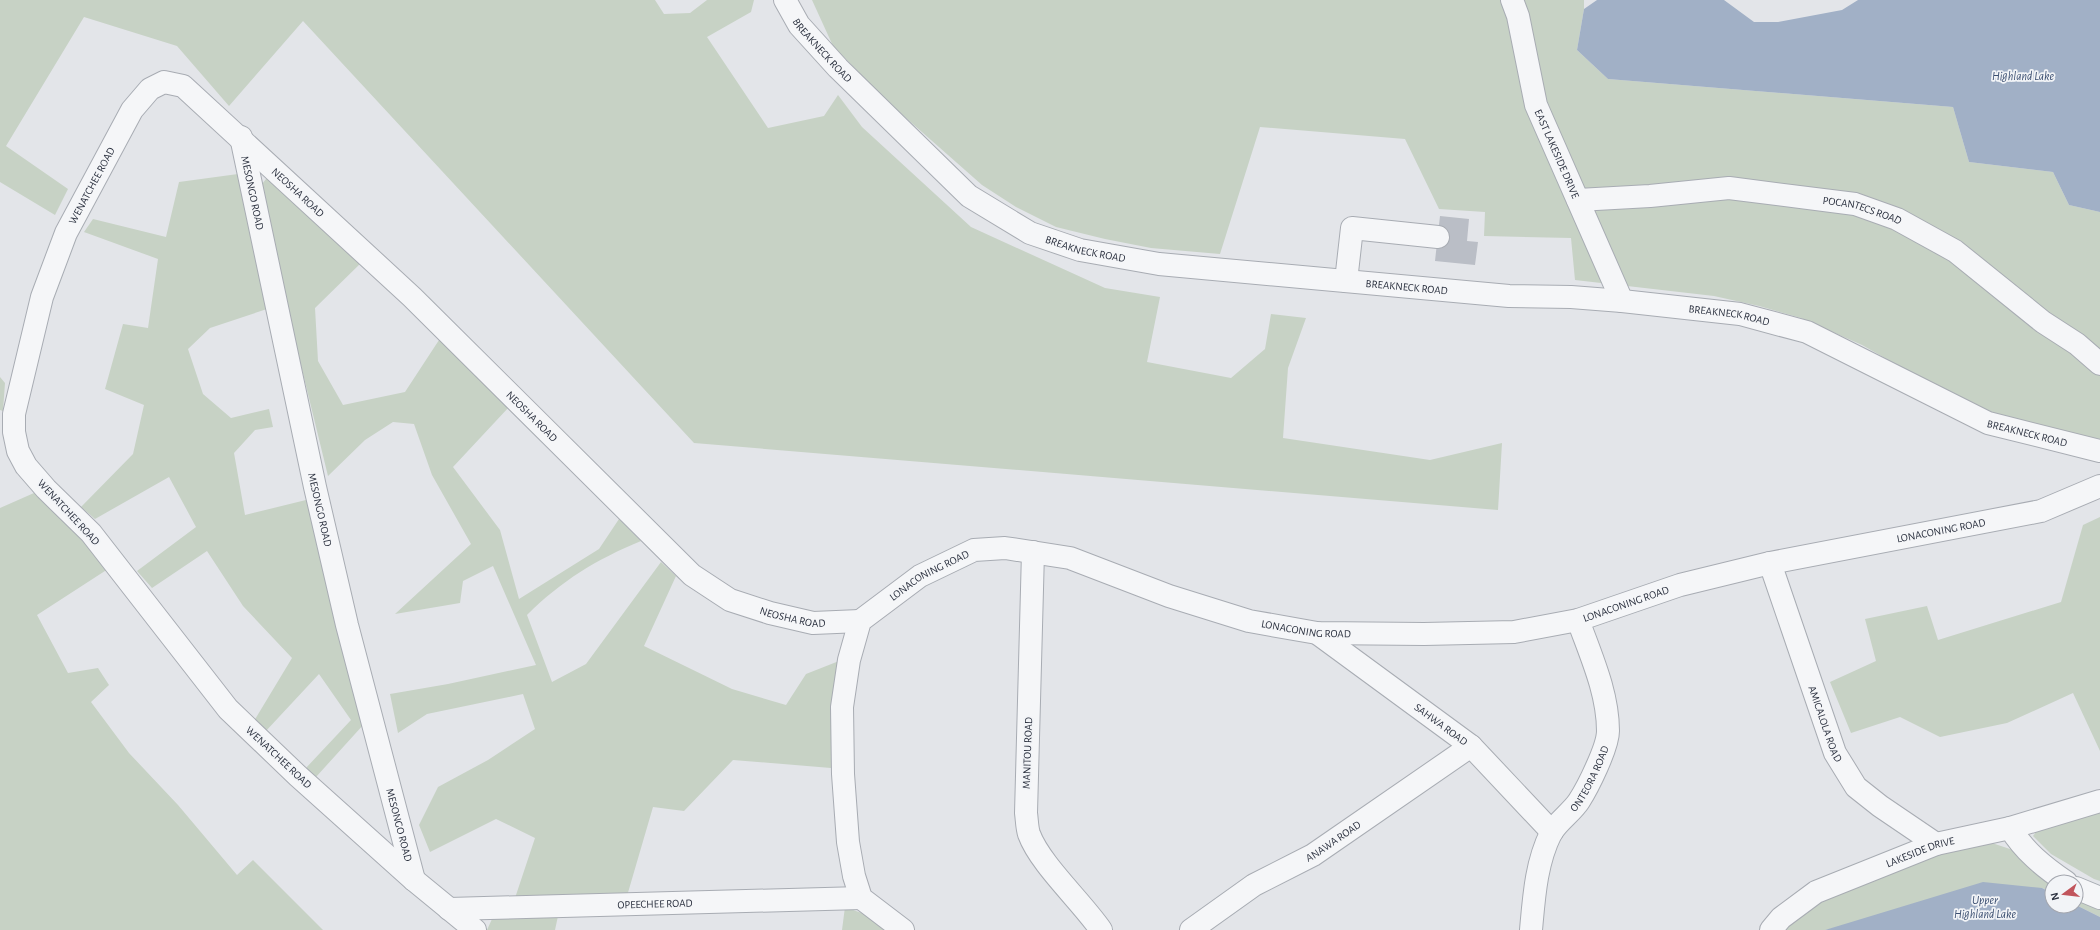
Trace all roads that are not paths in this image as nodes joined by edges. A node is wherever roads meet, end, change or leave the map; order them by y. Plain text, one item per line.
1 (785, 0) edge
2 (1512, 0) edge
3 (241, 137) junction
4 (1578, 200) junction
5 (1438, 237) dead end
6 (1346, 281) junction
7 (1622, 301) junction
8 (2100, 364) edge
9 (2100, 451) edge
10 (2100, 486) edge
11 (1033, 552) junction
12 (1770, 563) junction
13 (1578, 620) junction
14 (860, 621) junction
15 (1317, 633) junction
16 (1471, 746) junction
17 (2100, 800) edge
18 (2010, 828) junction
19 (1552, 832) junction
20 (1936, 844) junction
21 (2054, 874) edge
22 (414, 880) junction
23 (2084, 891) edge
24 (861, 898) junction
25 (2100, 898) edge
26 (449, 909) junction
27 (475, 930) edge
28 (903, 930) edge
29 (1100, 930) edge
30 (1191, 930) edge
31 (1531, 930) edge
32 (1771, 930) edge

1 - 6 street, BREAKNECK ROAD
2 - 4 street, EAST LAKESIDE DRIVE
3 - 14 street, NEOSHA ROAD
3 - 22 street, MESONGO ROAD
3 - 22 street, WENATCHEE ROAD
4 - 7 street, EAST LAKESIDE DRIVE
4 - 8 street, POCANTECS ROAD
5 - 6 street
6 - 7 street, BREAKNECK ROAD
7 - 9 street, BREAKNECK ROAD
10 - 12 street, LONACONING ROAD
11 - 14 street, LONACONING ROAD
11 - 15 street, LONACONING ROAD
11 - 29 street, MANITOU ROAD
12 - 13 street, LONACONING ROAD
12 - 20 street, AMICALOLA ROAD
13 - 15 street, LONACONING ROAD
13 - 19 street, ONTEORA ROAD
14 - 24 street
15 - 16 street, SAHWA ROAD
16 - 19 street, SAHWA ROAD
16 - 30 street, ANAWA ROAD
17 - 18 street, LAKESIDE DRIVE
18 - 20 street, LAKESIDE DRIVE
18 - 21 street
19 - 31 street, ONTEORA ROAD
20 - 32 street, LAKESIDE DRIVE
22 - 26 street, WENATCHEE ROAD
23 - 25 street
24 - 26 street, OPEECHEE ROAD
24 - 28 street
26 - 27 street, WENATCHEE ROAD

